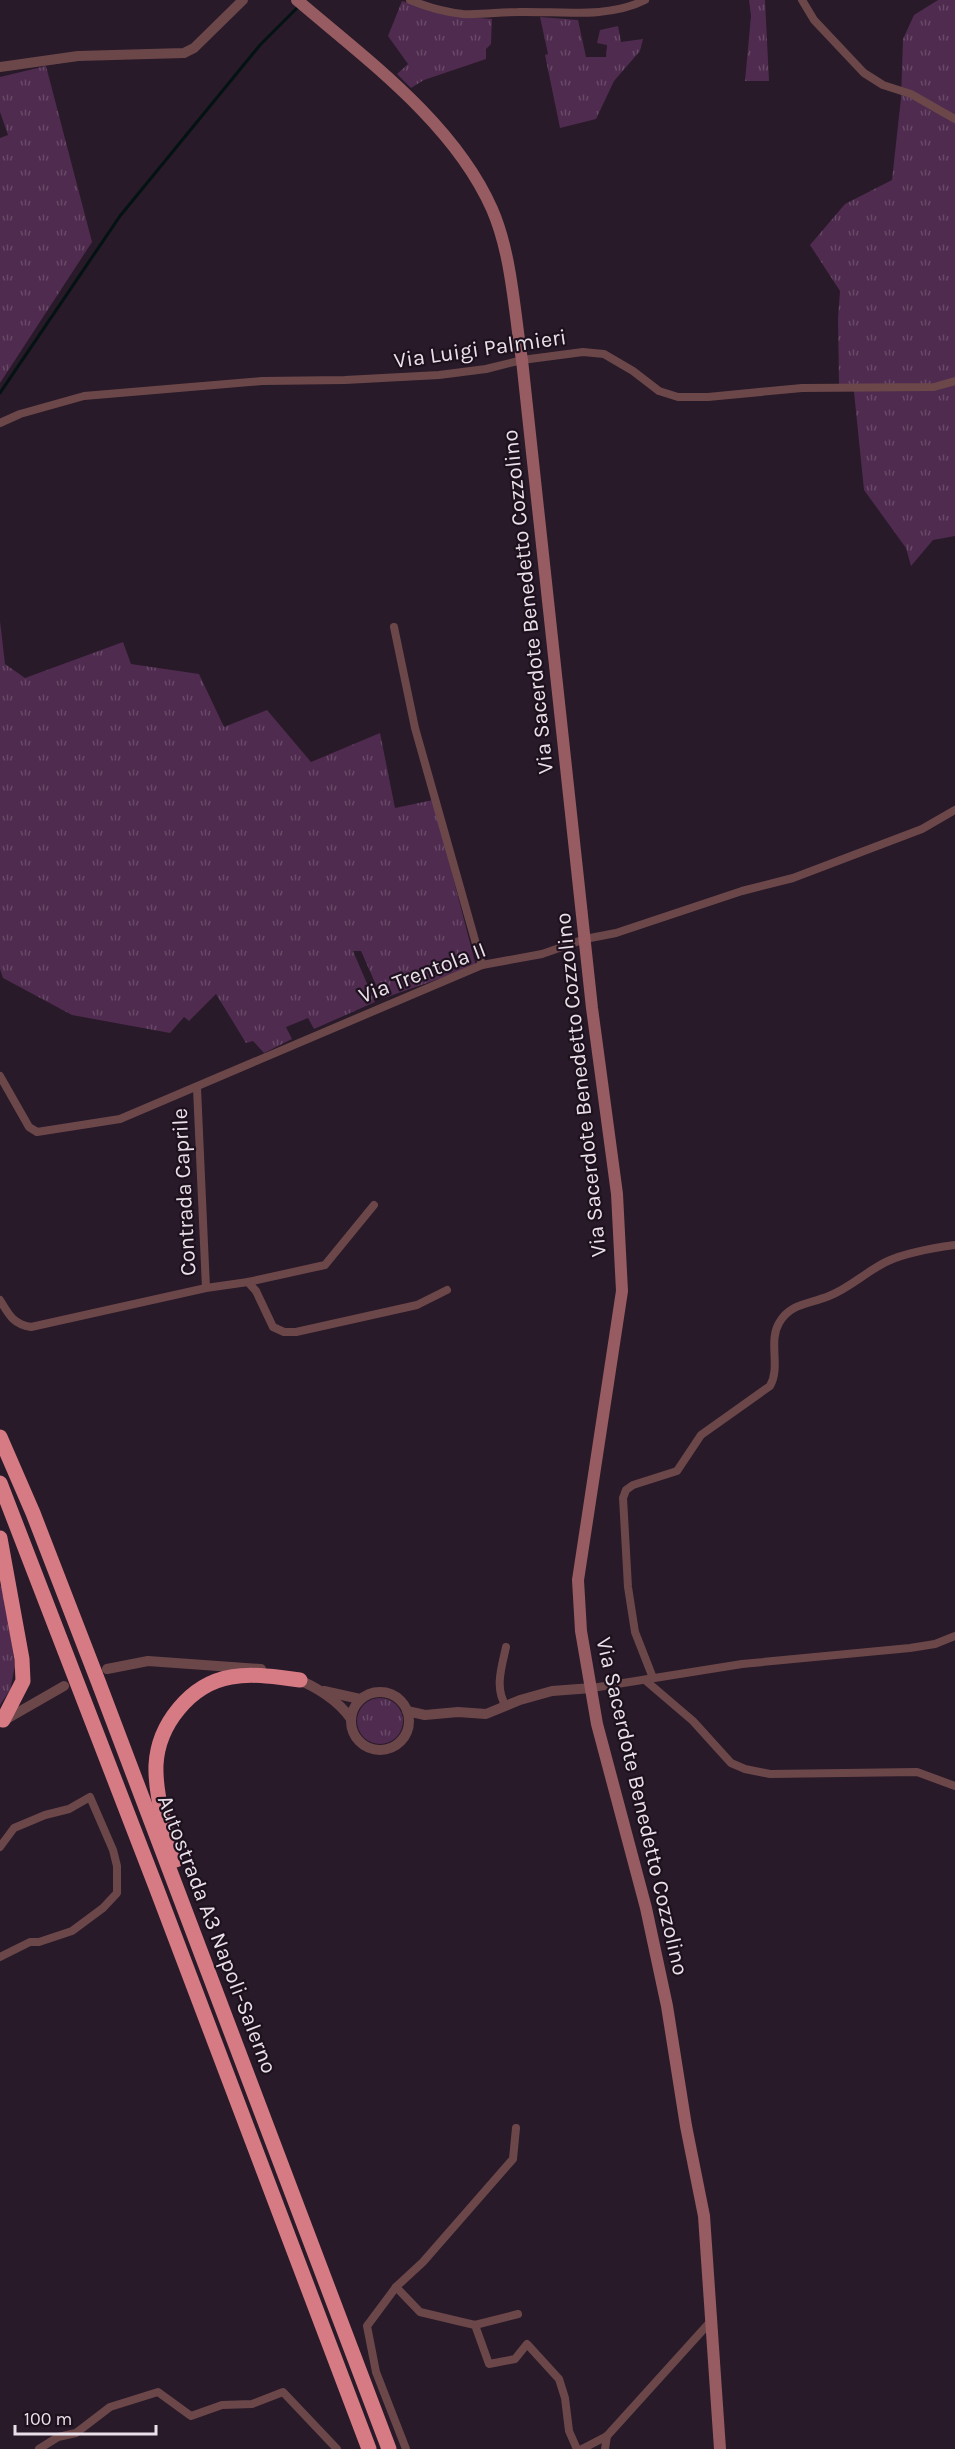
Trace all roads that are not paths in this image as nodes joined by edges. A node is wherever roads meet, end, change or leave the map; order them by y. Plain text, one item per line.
1 (243, 0) edge
2 (410, 0) edge
3 (645, 0) edge
4 (802, 0) edge
5 (301, 4) edge
6 (0, 67) edge
7 (955, 119) edge
8 (522, 360) junction
9 (955, 381) edge
10 (0, 423) edge
11 (394, 627) dead end
12 (955, 810) edge
13 (585, 939) junction
14 (482, 965) junction
15 (0, 1076) edge
16 (197, 1088) junction
17 (374, 1205) dead end
18 (955, 1245) edge
19 (248, 1282) junction
20 (206, 1288) junction
21 (447, 1290) dead end
22 (0, 1300) edge
23 (0, 1437) edge
24 (0, 1484) edge
25 (0, 1538) edge
26 (955, 1636) edge
27 (506, 1647) dead end
28 (107, 1669) dead end
29 (649, 1679) junction
30 (300, 1680) junction
31 (64, 1686) dead end
32 (592, 1688) junction
33 (318, 1689) junction
34 (360, 1699) junction
35 (506, 1706) junction
36 (407, 1711) junction
37 (425, 1714) junction
38 (351, 1719) junction
39 (2, 1721) edge
40 (408, 1727) junction
41 (955, 1786) edge
42 (0, 1847) edge
43 (0, 1957) edge
44 (210, 1975) junction
45 (516, 2128) dead end
46 (396, 2287) junction
47 (518, 2314) dead end
48 (711, 2321) junction
49 (476, 2325) junction
50 (607, 2436) junction
51 (39, 2449) edge
52 (337, 2449) edge
53 (369, 2449) edge
54 (389, 2449) edge
55 (406, 2449) edge
56 (579, 2449) edge
57 (605, 2449) edge
58 (720, 2449) edge

1 - 6 street
2 - 3 street
4 - 7 street
5 - 8 main road, Via Sacerdote Benedetto Cozzolino
8 - 9 street, Via Luigi Palmieri
8 - 10 street, Via Luigi Palmieri
8 - 13 main road, Via Sacerdote Benedetto Cozzolino
11 - 14 street
12 - 13 street, Via Trentola II
13 - 14 street, Via Trentola II
13 - 32 main road, Via Sacerdote Benedetto Cozzolino
14 - 16 street, Via Trentola II
15 - 16 street, Via Trentola II
16 - 20 street, Contrada Caprile
17 - 19 street
18 - 29 street
19 - 20 street
19 - 21 street
20 - 22 street, Contrada Caprile
23 - 44 highway, Autostrada A3 Napoli-Salerno
24 - 53 highway, Autostrada A3 Napoli-Salerno
25 - 39 highway
26 - 29 street
27 - 35 street
28 - 30 street
29 - 32 street
29 - 41 street
30 - 33 street
30 - 44 highway
31 - 39 street
32 - 35 street
32 - 48 main road, Via Sacerdote Benedetto Cozzolino
33 - 34 street
33 - 38 street
34 - 36 street
34 - 38 street
35 - 37 street
36 - 37 street
36 - 40 street
37 - 40 street
38 - 40 street
42 - 43 street
44 - 54 highway, Autostrada A3 Napoli-Salerno
45 - 46 street
46 - 49 street
46 - 55 street
47 - 49 street
48 - 50 street
48 - 58 main road, Via Sacerdote Benedetto Cozzolino
49 - 56 street
50 - 56 street
50 - 57 street
51 - 52 street

